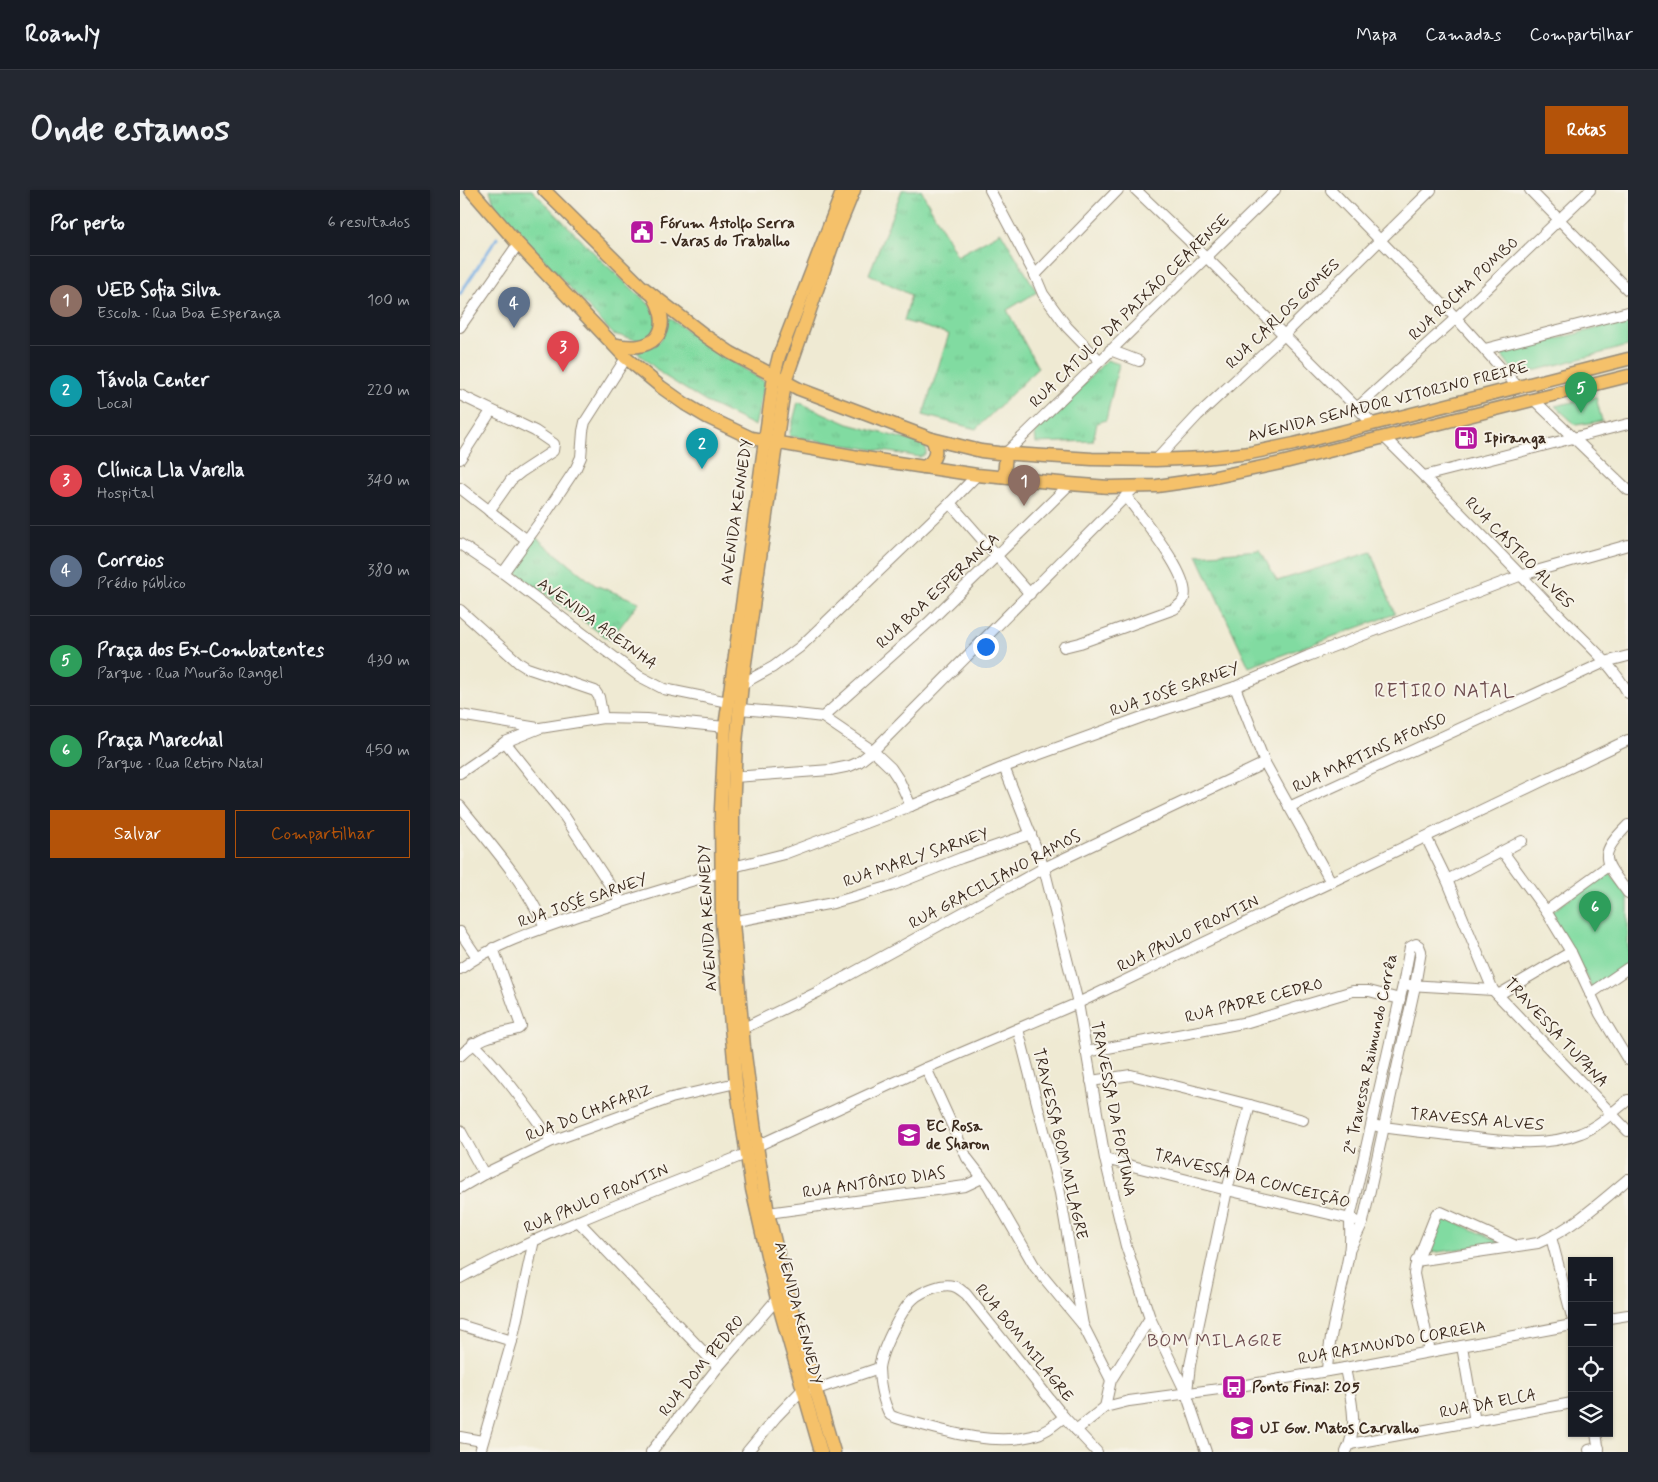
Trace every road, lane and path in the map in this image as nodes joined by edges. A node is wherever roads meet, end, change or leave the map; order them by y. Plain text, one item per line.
1 (471, 190) edge
2 (545, 190) edge
3 (843, 190) edge
4 (854, 190) edge
5 (990, 190) edge
6 (1118, 190) edge
7 (1136, 190) edge
8 (1275, 190) edge
9 (1331, 190) edge
10 (1431, 190) edge
11 (1530, 190) edge
12 (1590, 190) edge
13 (481, 196) edge
14 (1559, 219) junction
15 (1381, 240) junction
16 (518, 244) junction
17 (1206, 257) junction
18 (1035, 274) junction
19 (1628, 290) edge
20 (653, 295) junction
21 (1628, 312) edge
22 (1456, 318) junction
23 (460, 327) edge
24 (1284, 335) junction
25 (613, 344) junction
26 (1485, 349) junction
27 (1110, 350) junction
28 (779, 356) junction
29 (626, 358) junction
30 (1628, 359) edge
31 (1100, 360) junction
32 (1139, 361) dead end
33 (754, 365) junction
34 (1628, 376) edge
35 (779, 379) junction
36 (1518, 387) junction
37 (460, 395) edge
38 (1534, 400) junction
39 (1357, 408) junction
40 (491, 411) junction
41 (1372, 423) junction
42 (1628, 424) edge
43 (1384, 437) junction
44 (1574, 438) junction
45 (932, 439) junction
46 (770, 442) junction
47 (1006, 453) junction
48 (460, 459) edge
49 (1156, 460) junction
50 (924, 467) junction
51 (977, 474) junction
52 (1424, 476) junction
53 (1004, 477) junction
54 (1070, 484) junction
55 (460, 488) edge
56 (1628, 490) edge
57 (1130, 492) junction
58 (950, 503) junction
59 (489, 511) junction
60 (527, 540) junction
61 (460, 544) edge
62 (1628, 545) edge
63 (998, 556) junction
64 (503, 573) junction
65 (1522, 575) junction
66 (1030, 594) junction
67 (460, 610) edge
68 (1064, 647) dead end
69 (1628, 656) edge
70 (1605, 662) junction
71 (742, 684) junction
72 (1235, 687) junction
73 (1628, 694) edge
74 (728, 702) junction
75 (739, 709) junction
76 (460, 715) edge
77 (823, 717) junction
78 (603, 718) junction
79 (725, 726) junction
80 (540, 728) junction
81 (1628, 740) edge
82 (506, 742) junction
83 (873, 751) junction
84 (1266, 763) junction
85 (1004, 767) junction
86 (460, 773) edge
87 (734, 777) junction
88 (460, 806) edge
89 (911, 806) junction
90 (1289, 807) junction
91 (1628, 824) edge
92 (1031, 834) junction
93 (1426, 837) junction
94 (1522, 841) dead end
95 (1503, 852) junction
96 (1608, 866) junction
97 (733, 867) junction
98 (1044, 868) junction
99 (721, 872) junction
100 (1447, 880) junction
101 (1332, 882) junction
102 (1628, 893) edge
103 (621, 902) junction
104 (1546, 911) junction
105 (728, 922) junction
106 (545, 928) junction
107 (460, 932) edge
108 (494, 948) junction
109 (1571, 952) junction
110 (477, 956) junction
111 (1628, 968) edge
112 (460, 969) edge
113 (1403, 985) junction
114 (1415, 986) junction
115 (1495, 992) junction
116 (1590, 994) junction
117 (1400, 999) junction
118 (1078, 1003) junction
119 (742, 1029) junction
120 (1018, 1030) junction
121 (473, 1043) junction
122 (1086, 1052) junction
123 (460, 1056) edge
124 (1628, 1060) edge
125 (926, 1068) junction
126 (1091, 1081) junction
127 (736, 1083) junction
128 (1628, 1100) edge
129 (1250, 1105) junction
130 (1612, 1114) junction
131 (1303, 1120) dead end
132 (1372, 1125) junction
133 (1384, 1127) junction
134 (460, 1130) edge
135 (1628, 1131) edge
136 (552, 1142) junction
137 (751, 1150) junction
138 (1105, 1159) junction
139 (484, 1174) junction
140 (982, 1178) junction
141 (1628, 1179) edge
142 (460, 1188) edge
143 (1227, 1190) junction
144 (768, 1213) junction
145 (1350, 1218) junction
146 (578, 1221) junction
147 (1363, 1222) junction
148 (1552, 1237) junction
149 (534, 1240) junction
150 (1517, 1246) junction
151 (1349, 1251) junction
152 (1416, 1261) junction
153 (460, 1278) edge
154 (777, 1300) junction
155 (1568, 1302) edge
156 (1628, 1315) edge
157 (1613, 1317) edge
158 (1150, 1318) junction
159 (460, 1325) edge
160 (1083, 1325) junction
161 (1568, 1327) edge
162 (512, 1341) junction
163 (1462, 1346) junction
164 (1430, 1352) junction
165 (718, 1367) junction
166 (879, 1368) junction
167 (1346, 1368) junction
168 (1327, 1371) junction
169 (1111, 1380) junction
170 (808, 1390) junction
171 (1186, 1393) junction
172 (1568, 1404) edge
173 (1105, 1407) junction
174 (1064, 1416) junction
175 (1475, 1422) junction
176 (1076, 1430) junction
177 (460, 1437) edge
178 (1596, 1437) edge
179 (482, 1441) junction
180 (1348, 1448) edge
181 (1595, 1450) edge
182 (480, 1452) edge
183 (651, 1452) edge
184 (747, 1452) edge
185 (821, 1452) edge
186 (834, 1452) edge
187 (1097, 1452) edge
188 (1206, 1452) edge

1 - 13 main road, AVENIDA SENADOR VITORINO FREIRE
2 - 20 main road, AVENIDA SENADOR VITORINO FREIRE
3 - 28 main road
4 - 35 main road
5 - 18 street
6 - 18 street
7 - 17 street
8 - 17 street, RUA CATULO DA PAIXÃO CEARENSE
9 - 15 street
10 - 15 street, RUA CARLOS GOMES
11 - 14 street
12 - 14 street, RUA ROCHA POMBO
13 - 16 main road, AVENIDA SENADOR VITORINO FREIRE
14 - 19 street
14 - 22 street, RUA ROCHA POMBO
15 - 22 street
15 - 24 street, RUA CARLOS GOMES
16 - 23 street
16 - 25 main road, AVENIDA SENADOR VITORINO FREIRE
17 - 24 street
17 - 27 street, RUA CATULO DA PAIXÃO CEARENSE
18 - 31 street
20 - 25 main road
20 - 33 main road, AVENIDA SENADOR VITORINO FREIRE
21 - 26 street
22 - 26 street
22 - 39 street, RUA ROCHA POMBO
24 - 39 street
24 - 49 street, RUA CARLOS GOMES
25 - 29 main road, AVENIDA SENADOR VITORINO FREIRE
26 - 36 street
27 - 31 street, RUA CATULO DA PAIXÃO CEARENSE
27 - 32 street
28 - 33 main road
28 - 35 main road
29 - 46 main road, AVENIDA SENADOR VITORINO FREIRE
29 - 60 street
30 - 36 main road, AVENIDA SENADOR VITORINO FREIRE
31 - 47 street, RUA CATULO DA PAIXÃO CEARENSE
33 - 35 main road, AVENIDA SENADOR VITORINO FREIRE
34 - 38 main road, AVENIDA SENADOR VITORINO FREIRE
35 - 45 main road, AVENIDA SENADOR VITORINO FREIRE
35 - 46 main road, AVENIDA KENNEDY
36 - 41 main road, AVENIDA SENADOR VITORINO FREIRE
37 - 40 street
38 - 43 main road, AVENIDA SENADOR VITORINO FREIRE
38 - 44 street
39 - 41 street
40 - 48 street
40 - 59 street
41 - 49 main road, AVENIDA SENADOR VITORINO FREIRE
42 - 44 street
43 - 52 street, RUA CASTRO ALVES
43 - 57 main road, AVENIDA SENADOR VITORINO FREIRE
44 - 52 street
44 - 56 street
45 - 47 main road, AVENIDA SENADOR VITORINO FREIRE
45 - 50 main road
46 - 50 main road, AVENIDA SENADOR VITORINO FREIRE
46 - 71 main road, AVENIDA KENNEDY
46 - 74 main road, AVENIDA KENNEDY
47 - 49 main road, AVENIDA SENADOR VITORINO FREIRE
47 - 53 main road
50 - 51 main road, AVENIDA SENADOR VITORINO FREIRE
51 - 53 main road, AVENIDA SENADOR VITORINO FREIRE
51 - 58 street
52 - 65 street, RUA CASTRO ALVES
53 - 54 main road, AVENIDA SENADOR VITORINO FREIRE
54 - 57 main road, AVENIDA SENADOR VITORINO FREIRE
54 - 63 street, RUA BOA ESPERANÇA
55 - 59 street
57 - 66 street
57 - 68 street
58 - 63 street
58 - 71 street
59 - 60 street
60 - 64 street
61 - 64 street, AVENIDA AREINHA
62 - 65 street, RUA JOSÉ SARNEY
63 - 66 street
63 - 77 street, RUA BOA ESPERANÇA
64 - 74 street, AVENIDA AREINHA
65 - 70 street, RUA CASTRO ALVES
65 - 72 street, RUA JOSÉ SARNEY
66 - 83 street
67 - 78 street
69 - 70 street, RUA MARTINS AFONSO
70 - 73 street, RUA CASTRO ALVES
70 - 90 street, RUA MARTINS AFONSO
71 - 75 main road, AVENIDA KENNEDY
72 - 84 street
72 - 85 street, RUA JOSÉ SARNEY
74 - 79 main road, AVENIDA KENNEDY
75 - 77 street
75 - 87 main road, AVENIDA KENNEDY
76 - 80 street
77 - 83 street
78 - 79 street
78 - 80 street
79 - 99 main road, AVENIDA KENNEDY
80 - 82 street
81 - 93 street, RUA PAULO FRONTIN
82 - 86 street
82 - 103 street
83 - 87 street
83 - 89 street
84 - 90 street
84 - 98 street, RUA GRACILIANO RAMOS
85 - 89 street, RUA JOSÉ SARNEY
85 - 92 street, TRAVESSA DA FORTUNA
87 - 97 main road, AVENIDA KENNEDY
88 - 106 street
89 - 97 street, RUA JOSÉ SARNEY
90 - 101 street
91 - 96 street
92 - 98 street, TRAVESSA DA FORTUNA
92 - 105 street, RUA MARLY SARNEY
93 - 100 street, TRAVESSA TUPANA
93 - 101 street, RUA PAULO FRONTIN
94 - 95 street
95 - 100 street
95 - 104 street
96 - 102 street
96 - 104 street
97 - 105 main road, AVENIDA KENNEDY
98 - 118 street, TRAVESSA DA FORTUNA
98 - 119 street, RUA GRACILIANO RAMOS
99 - 103 street, RUA JOSÉ SARNEY
99 - 105 main road, AVENIDA KENNEDY
100 - 115 street, TRAVESSA TUPANA
101 - 118 street, RUA PAULO FRONTIN
103 - 106 street, RUA JOSÉ SARNEY
104 - 109 street
105 - 119 main road, AVENIDA KENNEDY
105 - 127 main road, AVENIDA KENNEDY
106 - 108 street, RUA JOSÉ SARNEY
107 - 110 street
108 - 110 street, RUA JOSÉ SARNEY
108 - 121 street
109 - 115 street
109 - 116 street
110 - 112 street, RUA JOSÉ SARNEY
111 - 116 street
113 - 114 street
113 - 114 street, 2ª Travessa Raimundo Corrêa
113 - 117 street, 2ª Travessa Raimundo Corrêa
114 - 115 street
114 - 133 street, 2ª Travessa Raimundo Corrêa
115 - 130 street, TRAVESSA TUPANA
116 - 124 street
117 - 122 street, RUA PADRE CEDRO
117 - 132 street, 2ª Travessa Raimundo Corrêa
118 - 120 street, RUA PAULO FRONTIN
118 - 122 street, TRAVESSA DA FORTUNA
119 - 137 main road, AVENIDA KENNEDY
120 - 125 street, RUA PAULO FRONTIN
120 - 160 street, TRAVESSA BOM MILAGRE
121 - 123 street
121 - 136 street
122 - 126 street, TRAVESSA DA FORTUNA
125 - 137 street, RUA PAULO FRONTIN
125 - 140 street, TRAVESSA BOM MILAGRE
126 - 129 street
126 - 138 street, TRAVESSA DA FORTUNA
127 - 136 street, RUA DO CHAFARIZ
127 - 137 main road, AVENIDA KENNEDY
128 - 130 street, TRAVESSA ALVES
129 - 131 street
129 - 143 street
130 - 133 street, TRAVESSA ALVES
130 - 135 street, TRAVESSA TUPANA
132 - 133 street, TRAVESSA ALVES
132 - 145 street, 2ª Travessa Raimundo Corrêa
133 - 147 street, 2ª Travessa Raimundo Corrêa
134 - 139 street
136 - 139 street, RUA DO CHAFARIZ
137 - 144 main road, AVENIDA KENNEDY
137 - 146 street, RUA PAULO FRONTIN
137 - 154 main road, AVENIDA KENNEDY
138 - 143 street, TRAVESSA DA CONCEIÇÃO
138 - 158 street, TRAVESSA DA FORTUNA
139 - 142 street, RUA DO CHAFARIZ
140 - 144 street, RUA ANTÔNIO DIAS
140 - 160 street, TRAVESSA BOM MILAGRE
141 - 148 street
143 - 145 street, TRAVESSA DA CONCEIÇÃO
143 - 171 street
144 - 170 main road, AVENIDA KENNEDY
145 - 147 street, TRAVESSA DA CONCEIÇÃO
145 - 151 street, 2ª Travessa Raimundo Corrêa
146 - 149 street, RUA PAULO FRONTIN
146 - 165 street
147 - 151 street, 2ª Travessa Raimundo Corrêa
148 - 150 street
148 - 155 street
149 - 153 street, RUA PAULO FRONTIN
149 - 162 street
150 - 152 street
150 - 152 street
151 - 168 street
152 - 164 street
154 - 165 street, RUA DOM PEDRO
154 - 170 main road, AVENIDA KENNEDY
156 - 157 street
158 - 169 street
158 - 171 street, TRAVESSA DA FORTUNA
159 - 162 street
160 - 169 street, TRAVESSA BOM MILAGRE
161 - 163 street, RUA RAIMUNDO CORREIA
162 - 179 street
163 - 164 street, RUA RAIMUNDO CORREIA
163 - 175 street
164 - 167 street, RUA RAIMUNDO CORREIA
165 - 183 street, RUA DOM PEDRO
166 - 170 street
166 - 174 street
166 - 174 street, RUA BOM MILAGRE
167 - 168 street, RUA RAIMUNDO CORREIA
167 - 180 street
168 - 171 street, RUA RAIMUNDO CORREIA
169 - 173 street
170 - 184 street
170 - 185 main road, AVENIDA KENNEDY
170 - 186 main road, AVENIDA KENNEDY
171 - 173 street, RUA RAIMUNDO CORREIA
171 - 188 street, TRAVESSA DA FORTUNA
172 - 175 street, RUA DA ELCA
173 - 176 street, RUA RAIMUNDO CORREIA
174 - 176 street, RUA BOM MILAGRE
175 - 180 street, RUA DA ELCA
176 - 187 street, RUA BOM MILAGRE
177 - 179 street
178 - 181 street
179 - 182 street

